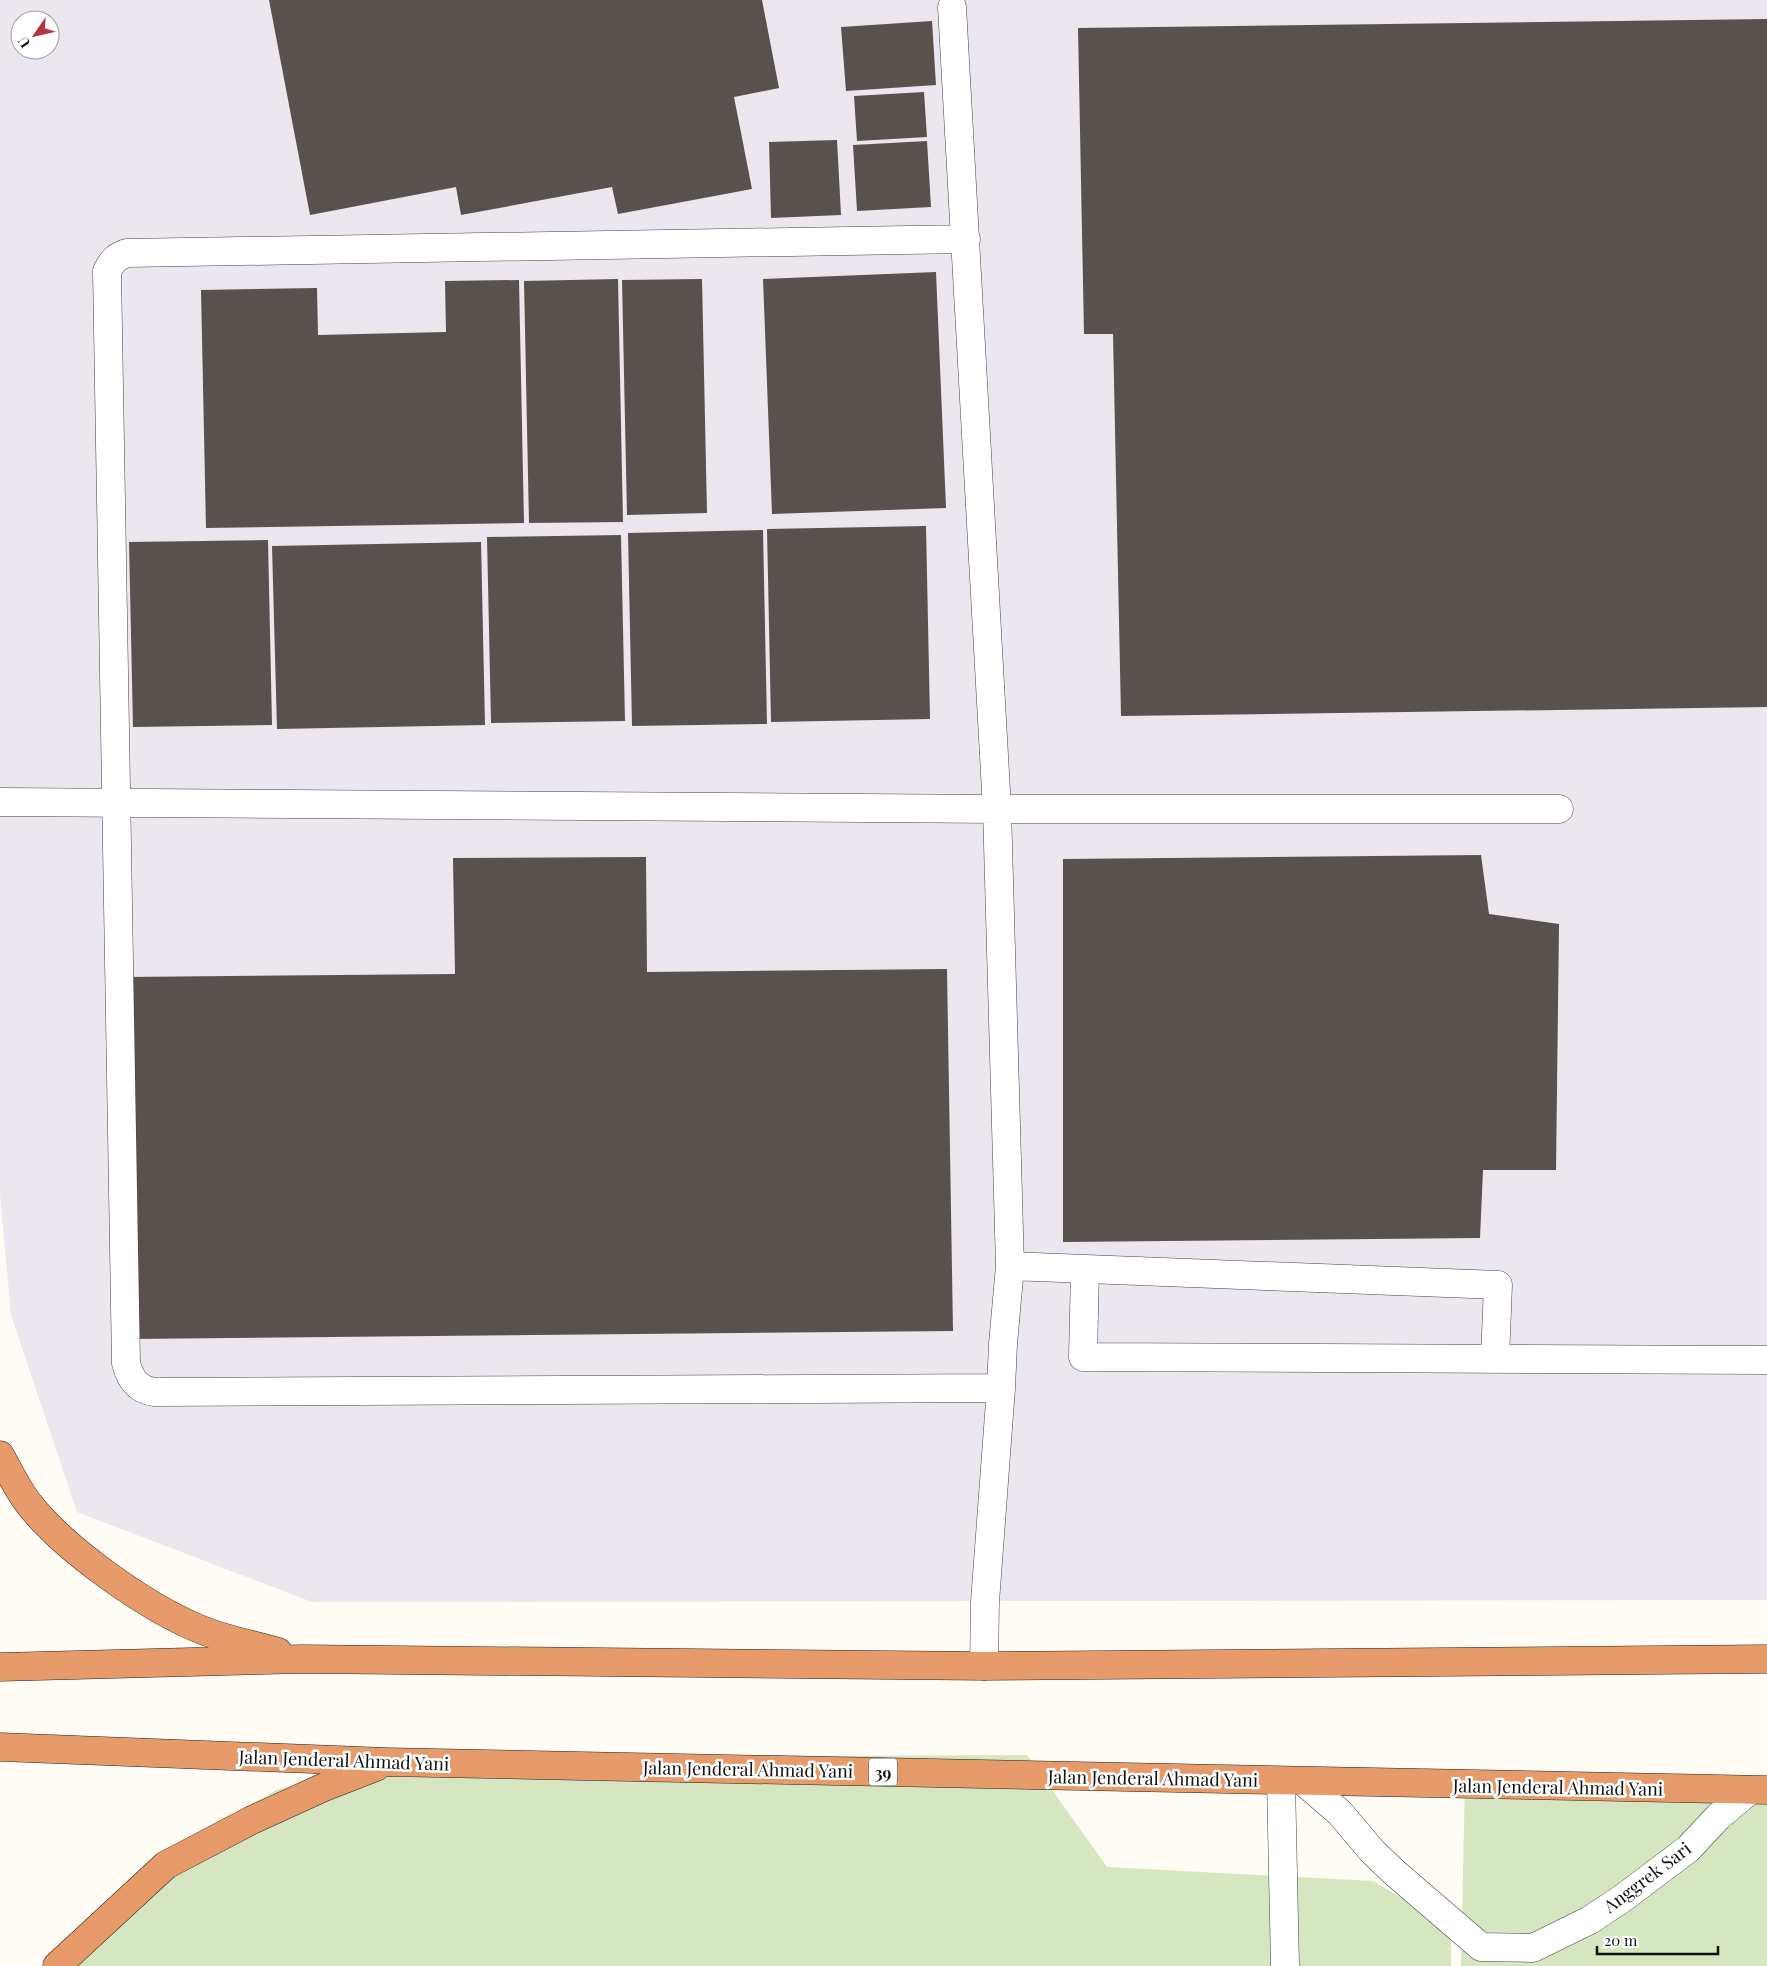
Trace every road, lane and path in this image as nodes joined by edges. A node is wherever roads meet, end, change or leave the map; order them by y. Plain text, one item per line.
1 (952, 6) dead end
2 (966, 239) junction
3 (118, 801) junction
4 (0, 802) edge
5 (997, 809) junction
6 (1559, 809) dead end
7 (1010, 1266) junction
8 (1085, 1270) junction
9 (1495, 1359) junction
10 (1767, 1360) edge
11 (1001, 1388) junction
12 (0, 1455) edge
13 (302, 1659) junction
14 (1767, 1659) edge
15 (984, 1666) junction
16 (0, 1667) edge
17 (0, 1747) edge
18 (387, 1762) junction
19 (1292, 1782) junction
20 (1758, 1790) edge
21 (1480, 1957) edge
22 (1533, 1957) edge
23 (57, 1966) edge
24 (1285, 1966) edge

1 - 2 street
2 - 3 street
2 - 5 street
3 - 4 street
3 - 5 street
3 - 11 street
5 - 6 street
5 - 7 street
7 - 8 street
7 - 11 street
8 - 9 street
8 - 9 street
9 - 10 street
11 - 15 street
12 - 13 highway
13 - 15 highway
13 - 16 highway
14 - 15 highway
17 - 18 highway, Jalan Jenderal Ahmad Yani / 39
18 - 19 highway, Jalan Jenderal Ahmad Yani / 39
18 - 23 highway
19 - 20 highway, Jalan Jenderal Ahmad Yani / 39
19 - 21 street, Anggrek Sari
19 - 24 street
20 - 22 street, Anggrek Sari
21 - 22 street, Anggrek Sari

